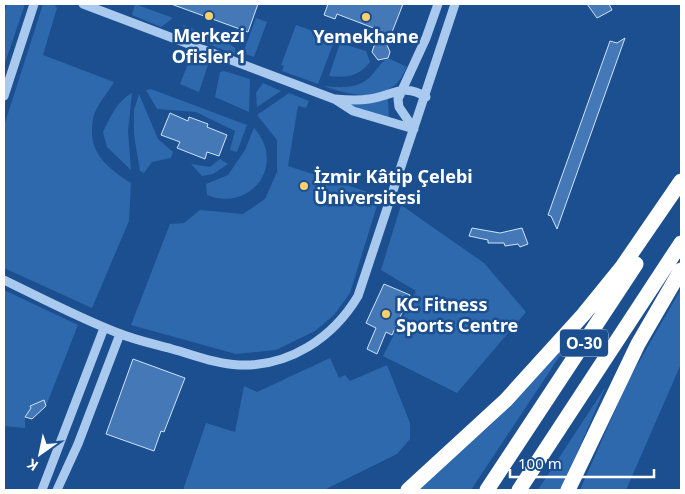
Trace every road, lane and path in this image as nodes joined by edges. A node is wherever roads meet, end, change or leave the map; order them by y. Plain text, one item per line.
1 (34, 4) edge
2 (84, 4) edge
3 (438, 4) edge
4 (455, 4) edge
5 (402, 89) junction
6 (4, 96) edge
7 (426, 97) junction
8 (334, 99) junction
9 (414, 129) junction
10 (681, 181) edge
11 (681, 196) edge
12 (681, 243) edge
13 (681, 270) edge
14 (4, 280) edge
15 (104, 328) junction
16 (120, 334) junction
17 (42, 490) edge
18 (57, 490) edge
19 (408, 490) edge
20 (487, 490) edge
21 (519, 490) edge
22 (568, 490) edge

1 - 6 street
2 - 8 street
3 - 5 street
4 - 7 street
5 - 7 street
5 - 8 street
5 - 9 street
7 - 9 street
8 - 9 street
9 - 16 street
10 - 19 highway
11 - 20 highway, O-30
12 - 21 highway, O-30
13 - 22 highway
14 - 15 street
15 - 16 street
15 - 17 street
16 - 18 street

